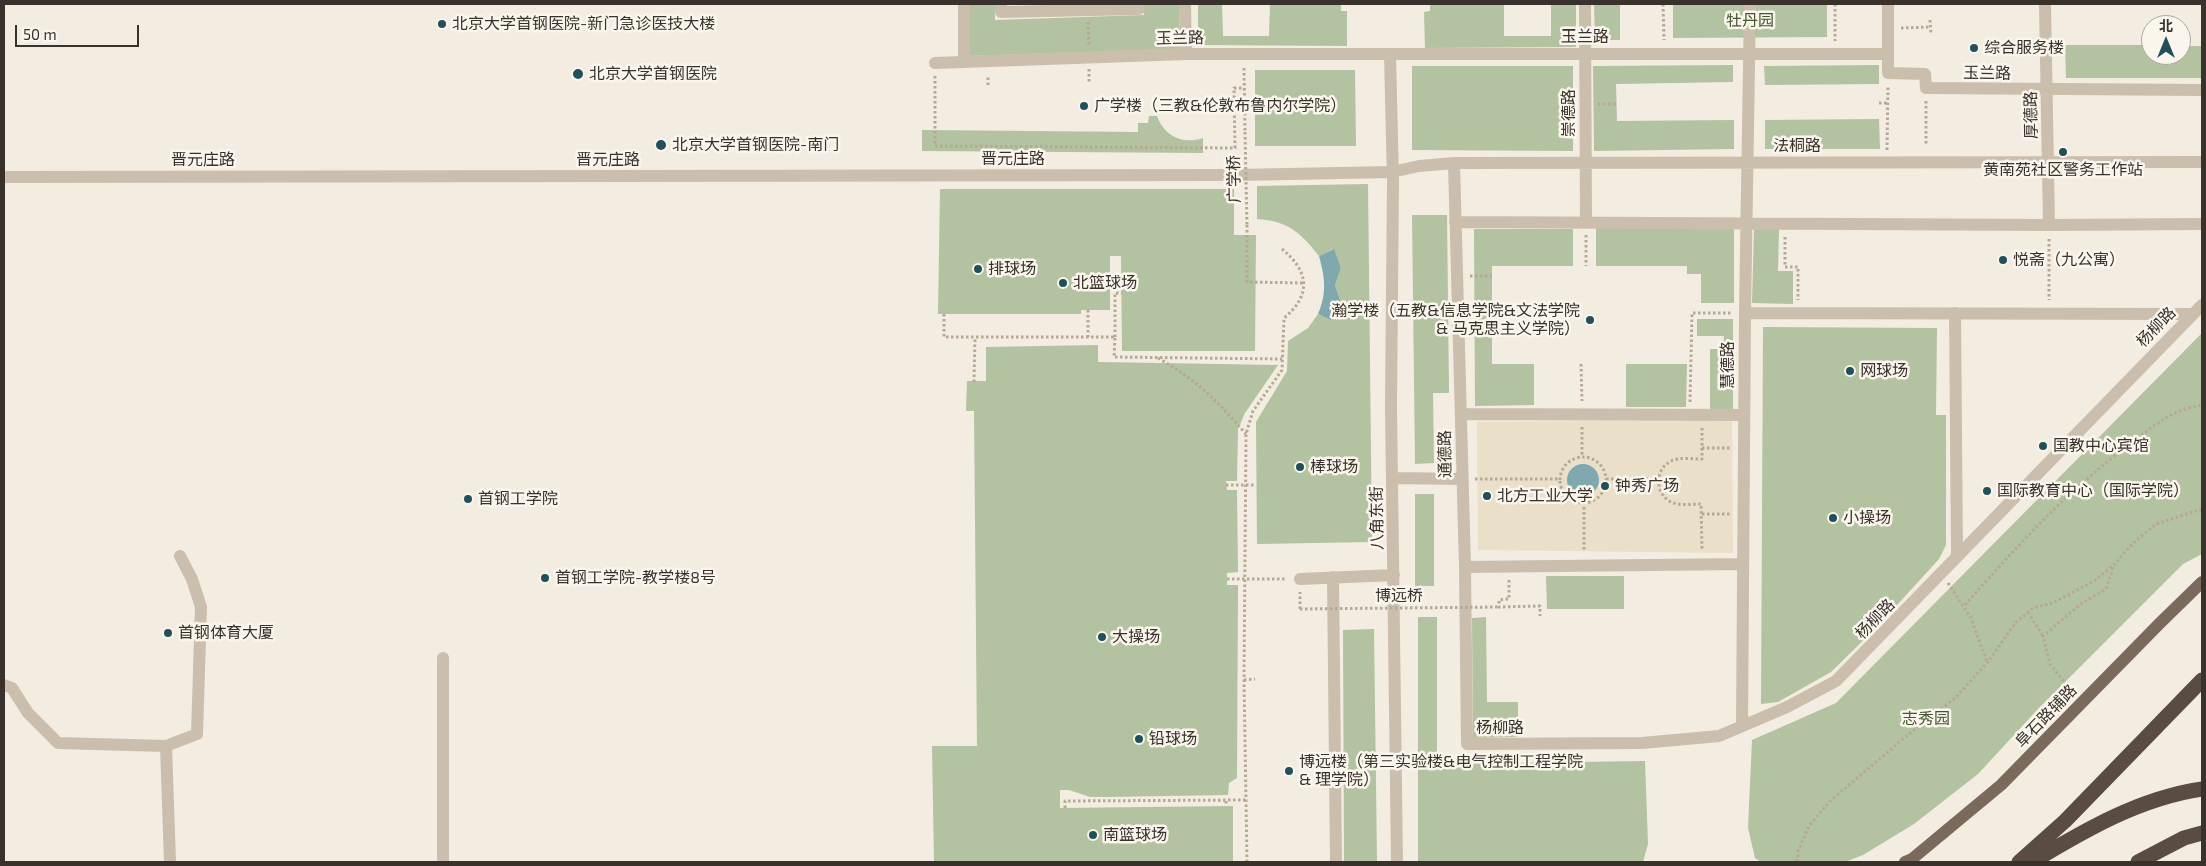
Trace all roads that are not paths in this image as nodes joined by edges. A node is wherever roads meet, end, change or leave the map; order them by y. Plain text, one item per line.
1 (964, 4) edge
2 (1001, 4) edge
3 (1139, 4) edge
4 (1185, 4) edge
5 (1585, 4) edge
6 (1750, 4) edge
7 (1888, 4) edge
8 (2045, 4) edge
9 (1186, 54) junction
10 (1585, 54) junction
11 (1749, 54) junction
12 (1888, 54) junction
13 (1390, 55) junction
14 (964, 62) junction
15 (935, 63) road end
16 (2047, 90) junction
17 (2202, 90) edge
18 (1748, 162) junction
19 (2048, 162) junction
20 (2202, 162) edge
21 (1454, 163) junction
22 (1586, 163) junction
23 (1392, 172) junction
24 (4, 177) edge
25 (1455, 222) junction
26 (1586, 222) junction
27 (1746, 224) junction
28 (2202, 224) edge
29 (2049, 225) junction
30 (2202, 305) edge
31 (1745, 313) junction
32 (1955, 313) junction
33 (2192, 314) junction
34 (1461, 414) junction
35 (1744, 415) junction
36 (1393, 478) junction
37 (1462, 479) junction
38 (180, 556) dead end
39 (1957, 556) junction
40 (1743, 564) junction
41 (1465, 567) junction
42 (1394, 575) junction
43 (1333, 577) junction
44 (1300, 579) road end
45 (2202, 582) edge
46 (443, 658) dead end
47 (2202, 680) edge
48 (4, 685) edge
49 (1742, 726) junction
50 (1467, 744) joint
51 (166, 746) junction
52 (2202, 789) edge
53 (2202, 833) edge
54 (2142, 860) edge
55 (170, 862) edge
56 (443, 862) edge
57 (1336, 862) edge
58 (1397, 862) edge
59 (1905, 862) edge
60 (2019, 862) edge
61 (2032, 862) edge

1 - 14 street
2 - 3 street
4 - 9 street
5 - 10 street, 崇德路
6 - 11 street, 慧德路
7 - 12 street
8 - 16 street, 厚德路
9 - 13 street, 玉兰路
9 - 14 street, 玉兰路
10 - 11 street, 玉兰路
10 - 13 street, 玉兰路
10 - 22 street, 崇德路
11 - 12 street, 玉兰路
11 - 18 street, 慧德路
12 - 16 street, 玉兰路
13 - 23 street, 八角东街
14 - 15 street, 玉兰路
16 - 17 street, 玉兰路
16 - 19 street, 厚德路
18 - 19 street, 法桐路
18 - 22 street, 法桐路
18 - 27 street, 慧德路
19 - 20 street, 法桐路
19 - 29 street, 厚德路
21 - 22 street, 法桐路
21 - 23 street, 法桐路
21 - 25 street, 通德路
22 - 26 street, 崇德路
23 - 24 street, 晋元庄路
23 - 36 street, 八角东街
25 - 26 street
25 - 34 street, 通德路
26 - 27 street
27 - 29 street
27 - 31 street, 慧德路
28 - 29 street
30 - 33 street, 杨柳路
31 - 32 street
31 - 35 street, 慧德路
32 - 33 street
32 - 39 street
33 - 39 street, 杨柳路
34 - 35 street
34 - 37 street, 通德路
35 - 40 street, 慧德路
36 - 37 street
36 - 42 street, 八角东街
37 - 41 street, 通德路
38 - 51 street
39 - 49 street, 杨柳路
40 - 41 street
40 - 49 street, 慧德路
41 - 50 street, 通德路
42 - 43 street
42 - 58 street, 八角东街
43 - 44 street
43 - 57 street
45 - 59 main road, 阜石路辅路
46 - 56 street
47 - 60 highway
48 - 51 street
49 - 50 street, 杨柳路
51 - 55 street
52 - 61 highway
53 - 54 highway

